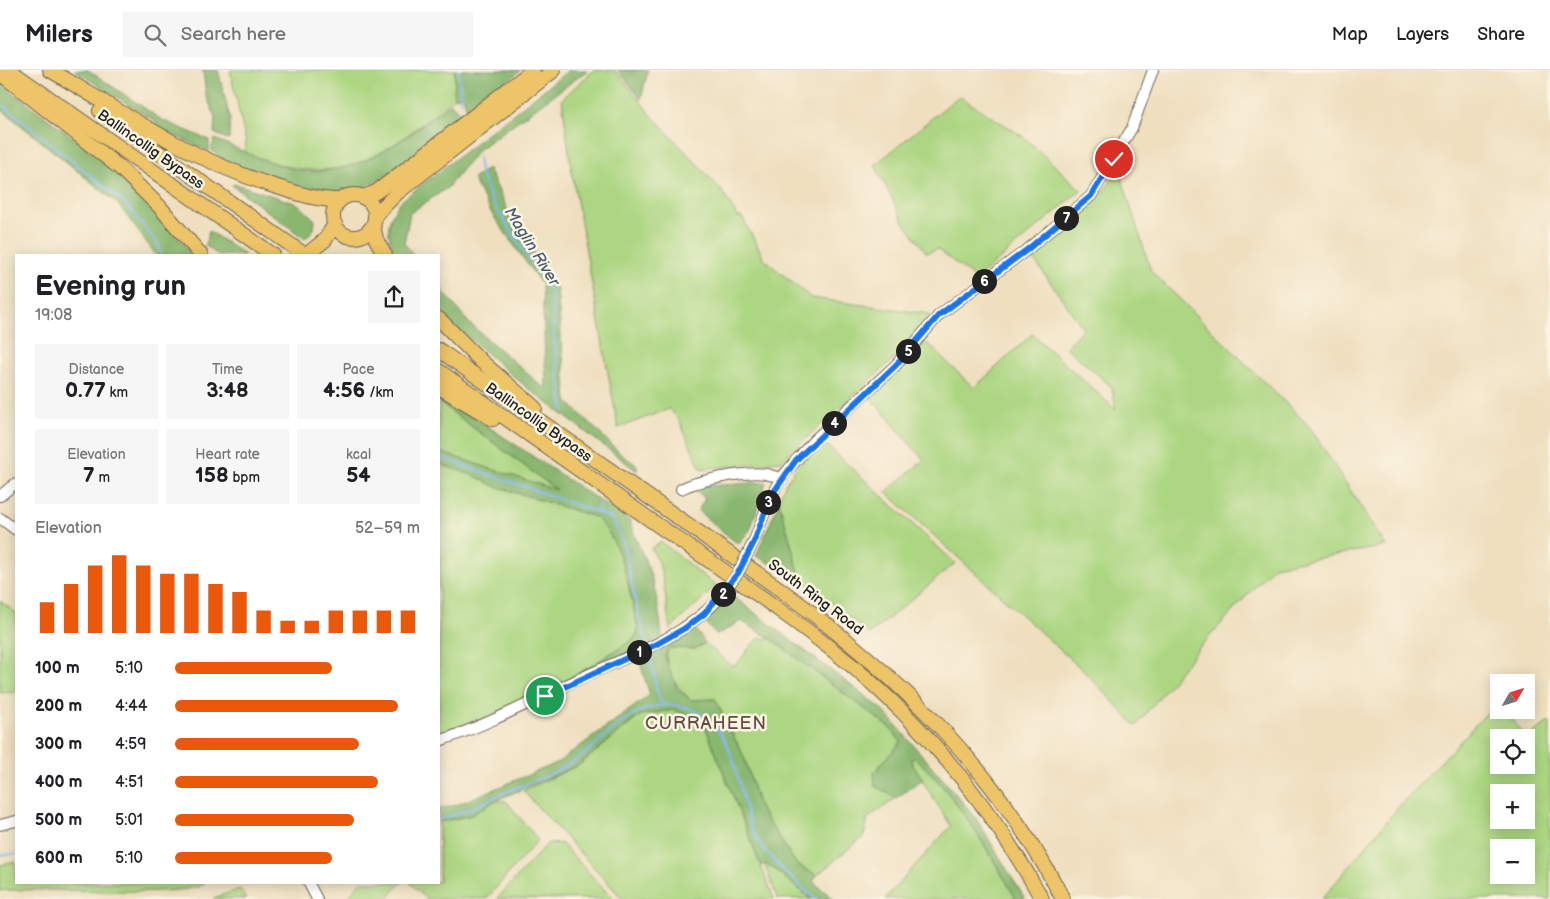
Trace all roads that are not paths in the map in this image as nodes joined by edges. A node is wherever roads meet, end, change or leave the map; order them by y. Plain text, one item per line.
1 (9, 70) edge
2 (43, 70) edge
3 (50, 70) edge
4 (533, 70) edge
5 (554, 70) edge
6 (1154, 70) edge
7 (0, 73) edge
8 (362, 197) junction
9 (340, 200) junction
10 (374, 220) junction
11 (335, 224) junction
12 (347, 235) junction
13 (325, 240) junction
14 (200, 254) edge
15 (272, 254) edge
16 (304, 254) edge
17 (306, 254) edge
18 (384, 254) edge
19 (440, 320) edge
20 (440, 351) edge
21 (440, 372) edge
22 (440, 388) edge
23 (781, 478) junction
24 (15, 484) edge
25 (634, 486) junction
26 (681, 490) dead end
27 (0, 496) edge
28 (620, 499) junction
29 (0, 518) edge
30 (15, 529) edge
31 (440, 742) edge
32 (15, 821) edge
33 (0, 825) edge
34 (309, 884) edge
35 (317, 899) edge
36 (1042, 899) edge
37 (1063, 899) edge

1 - 15 highway, Ballincollig Bypass
2 - 16 highway
3 - 9 highway
4 - 8 highway
5 - 10 highway
6 - 23 street
7 - 14 highway
8 - 9 highway
8 - 10 highway
9 - 11 highway
10 - 12 highway
10 - 18 highway
11 - 12 highway
11 - 13 highway
12 - 13 highway
13 - 17 highway
19 - 25 highway
20 - 25 highway, South Ring Road
21 - 28 highway, Ballincollig Bypass
22 - 28 highway
23 - 26 street
23 - 31 street, bridge
24 - 27 street
25 - 37 highway, South Ring Road
28 - 36 highway
29 - 30 street
32 - 33 street
34 - 35 street

